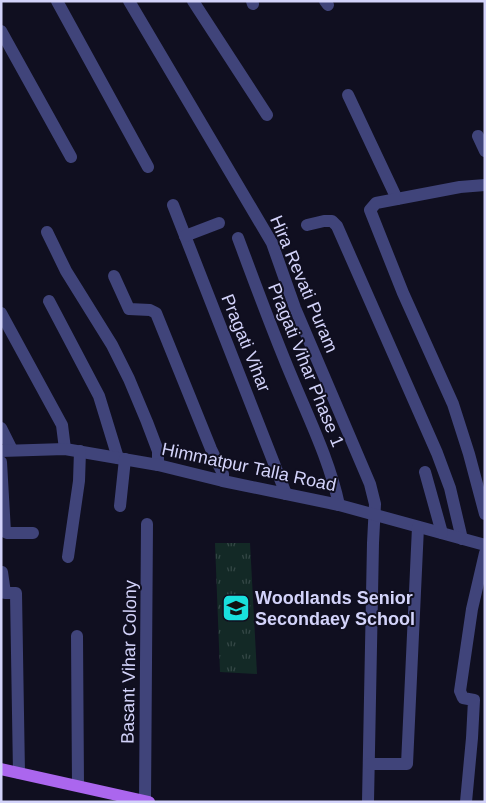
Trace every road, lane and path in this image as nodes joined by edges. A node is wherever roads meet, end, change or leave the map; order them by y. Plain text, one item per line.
1 (57, 1) edge
2 (129, 1) edge
3 (193, 1) edge
4 (1, 31) edge
5 (348, 95) dead end
6 (267, 115) dead end
7 (478, 136) dead end
8 (485, 151) edge
9 (71, 157) dead end
10 (148, 167) dead end
11 (485, 185) edge
12 (398, 199) junction
13 (173, 204) dead end
14 (219, 223) dead end
15 (307, 225) dead end
16 (47, 232) dead end
17 (185, 236) junction
18 (238, 238) dead end
19 (114, 276) dead end
20 (49, 302) dead end
21 (1, 313) edge
22 (1, 428) edge
23 (65, 449) junction
24 (6, 450) edge
25 (80, 451) junction
26 (121, 459) junction
27 (1, 462) edge
28 (158, 465) junction
29 (425, 472) dead end
30 (223, 481) junction
31 (286, 494) junction
32 (339, 505) junction
33 (120, 506) dead end
34 (375, 514) junction
35 (485, 514) edge
36 (147, 524) dead end
37 (418, 527) junction
38 (33, 533) dead end
39 (442, 533) junction
40 (462, 539) junction
41 (485, 546) edge
42 (485, 554) edge
43 (68, 557) dead end
44 (2, 572) edge
45 (78, 636) dead end
46 (369, 764) junction
47 (1, 769) edge
48 (19, 773) junction
49 (78, 785) junction
50 (122, 798) edge
51 (147, 801) edge
52 (368, 802) edge
53 (466, 802) edge

1 - 10 street
2 - 34 street, Hira Revati Puram
3 - 6 street
4 - 9 street
5 - 12 street
7 - 8 street
11 - 12 street
12 - 35 street
13 - 17 street, Pragati Vihar
14 - 17 street
15 - 40 street
16 - 28 street
17 - 31 street, Pragati Vihar
18 - 32 street, Pragati Vihar Phase 1
19 - 30 street
20 - 26 street
21 - 23 street
22 - 24 street
23 - 24 street, Himmatpur Talla Road
23 - 25 street, Himmatpur Talla Road
25 - 26 street, Himmatpur Talla Road
25 - 43 street
26 - 28 street, Himmatpur Talla Road
26 - 33 street
27 - 38 street
28 - 30 street, Himmatpur Talla Road
29 - 39 street
30 - 31 street, Himmatpur Talla Road
31 - 32 street, Himmatpur Talla Road
32 - 34 street, Himmatpur Talla Road
34 - 37 street, Himmatpur Talla Road
34 - 46 street, Hira Revati Puram
36 - 51 street, Basant Vihar Colony
37 - 39 street, Himmatpur Talla Road
37 - 46 street
39 - 40 street, Himmatpur Talla Road
40 - 41 street, Himmatpur Talla Road
42 - 53 street
44 - 48 street
45 - 49 street
46 - 52 street, Hira Revati Puram
47 - 48 main road
48 - 49 main road
49 - 50 main road
50 - 51 main road

